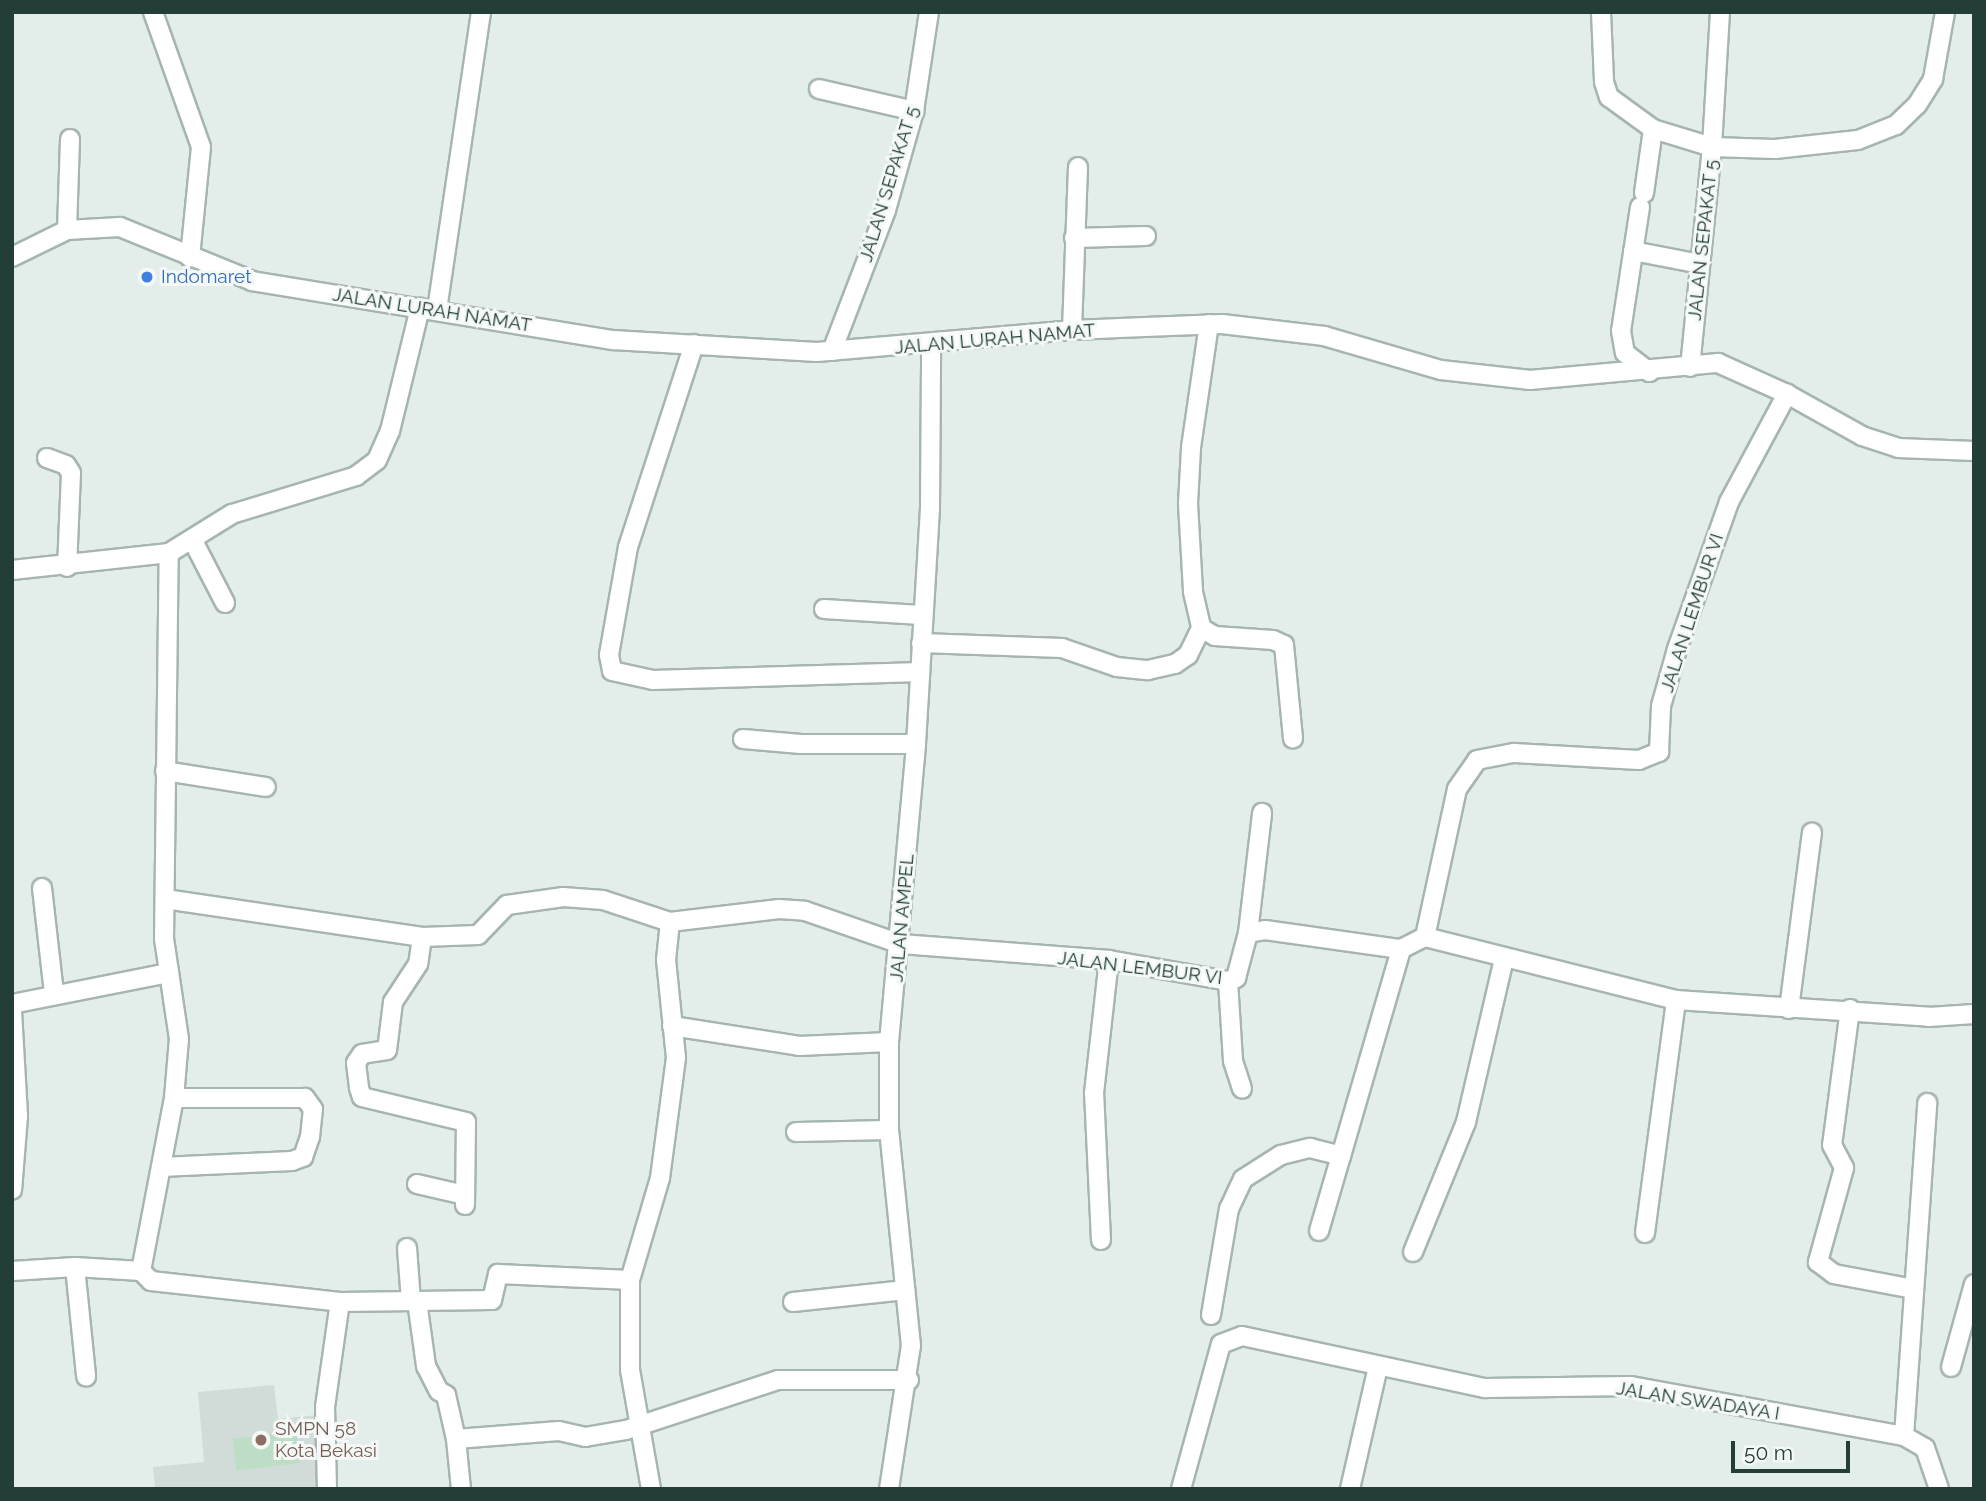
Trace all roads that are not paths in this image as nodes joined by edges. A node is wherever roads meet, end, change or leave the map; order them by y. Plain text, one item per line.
1 (153, 12) edge
2 (481, 12) edge
3 (929, 12) edge
4 (1601, 12) edge
5 (1720, 12) edge
6 (1945, 12) edge
7 (819, 89) dead end
8 (914, 111) junction
9 (1653, 129) junction
10 (69, 139) dead end
11 (1712, 147) junction
12 (1078, 167) dead end
13 (67, 230) junction
14 (1146, 236) dead end
15 (1074, 238) junction
16 (1633, 251) junction
17 (12, 257) edge
18 (190, 257) junction
19 (1690, 262) dead end
20 (429, 309) junction
21 (1209, 324) junction
22 (1072, 330) junction
23 (694, 344) junction
24 (931, 344) junction
25 (832, 351) junction
26 (1690, 367) junction
27 (1649, 372) junction
28 (1787, 394) junction
29 (1974, 451) edge
30 (47, 458) dead end
31 (192, 539) junction
32 (169, 553) junction
33 (67, 567) junction
34 (12, 570) edge
35 (225, 603) dead end
36 (824, 609) dead end
37 (921, 615) junction
38 (1201, 628) junction
39 (921, 643) junction
40 (920, 672) junction
41 (743, 739) dead end
42 (1293, 739) dead end
43 (916, 744) junction
44 (164, 771) junction
45 (266, 787) dead end
46 (1262, 813) dead end
47 (1812, 832) dead end
48 (41, 888) dead end
49 (164, 899) junction
50 (670, 922) junction
51 (1248, 933) junction
52 (422, 937) junction
53 (1425, 937) junction
54 (901, 944) junction
55 (1401, 949) junction
56 (1504, 959) junction
57 (1109, 960) junction
58 (169, 973) junction
59 (1228, 981) junction
60 (54, 993) junction
61 (1676, 1000) junction
62 (12, 1004) edge
63 (1789, 1009) junction
64 (1850, 1009) junction
65 (12, 1012) edge
66 (1974, 1014) edge
67 (672, 1026) junction
68 (890, 1042) junction
69 (1242, 1089) dead end
70 (174, 1098) junction
71 (1927, 1103) dead end
72 (889, 1130) junction
73 (796, 1132) dead end
74 (1341, 1156) junction
75 (161, 1167) junction
76 (417, 1184) dead end
77 (12, 1190) edge
78 (1318, 1231) dead end
79 (1645, 1233) dead end
80 (1101, 1240) dead end
81 (407, 1248) dead end
82 (1413, 1252) dead end
83 (75, 1268) junction
84 (12, 1271) edge
85 (141, 1271) junction
86 (630, 1280) junction
87 (1974, 1284) edge
88 (1914, 1289) junction
89 (905, 1290) junction
90 (414, 1301) junction
91 (340, 1302) junction
92 (793, 1302) dead end
93 (1211, 1315) dead end
94 (1378, 1367) junction
95 (1951, 1367) dead end
96 (86, 1376) dead end
97 (909, 1380) junction
98 (642, 1423) junction
99 (1904, 1436) junction
100 (456, 1439) junction
101 (327, 1489) edge
102 (461, 1489) edge
103 (652, 1489) edge
104 (889, 1489) edge
105 (1181, 1489) edge
106 (1350, 1489) edge
107 (1939, 1489) edge

1 - 18 street
2 - 20 street
3 - 8 street, JALAN SEPAKAT 5
4 - 9 street, JALAN SEPAKAT 5
5 - 11 street
6 - 11 street
7 - 8 street
8 - 25 street, JALAN SEPAKAT 5
9 - 11 street, JALAN SEPAKAT 5
9 - 16 street
10 - 13 street
11 - 26 street, JALAN SEPAKAT 5
12 - 15 street
13 - 17 street, JALAN LURAH NAMAT
13 - 18 street, JALAN LURAH NAMAT
14 - 15 street
15 - 22 street
16 - 19 street
16 - 27 street
18 - 20 street, JALAN LURAH NAMAT
20 - 23 street, JALAN LURAH NAMAT
20 - 31 street
21 - 22 street, JALAN LURAH NAMAT
21 - 27 street, JALAN LURAH NAMAT
21 - 38 street
22 - 24 street, JALAN LURAH NAMAT
23 - 25 street, JALAN LURAH NAMAT
23 - 40 street
24 - 25 street, JALAN LURAH NAMAT
24 - 37 street, JALAN AMPEL
26 - 27 street, JALAN LURAH NAMAT
26 - 28 street, JALAN LURAH NAMAT
28 - 29 street, JALAN LURAH NAMAT
28 - 53 street, JALAN LEMBUR VI
30 - 33 street
31 - 32 street
31 - 35 street
32 - 33 street
32 - 44 street
33 - 34 street
36 - 37 street
37 - 39 street, JALAN AMPEL
38 - 39 street
38 - 42 street
39 - 40 street, JALAN AMPEL
40 - 43 street, JALAN AMPEL
41 - 43 street
43 - 54 street, JALAN AMPEL
44 - 45 street
44 - 49 street
46 - 51 street
47 - 63 street
48 - 60 street
49 - 52 street
49 - 58 street
50 - 52 street
50 - 54 street, JALAN LEMBUR VI
50 - 67 street
51 - 55 street
51 - 59 street, JALAN LEMBUR VI
52 - 76 street
53 - 55 street
53 - 56 street
54 - 57 street, JALAN LEMBUR VI
54 - 68 street, JALAN AMPEL
55 - 74 street
56 - 61 street
56 - 82 street
57 - 59 street, JALAN LEMBUR VI
57 - 80 street
58 - 60 street
58 - 70 street
59 - 69 street
60 - 62 street
61 - 63 street
61 - 79 street
63 - 64 street
64 - 66 street
64 - 88 street
65 - 77 street
67 - 68 street
67 - 86 street
68 - 72 street, JALAN AMPEL
70 - 75 street
70 - 75 street
71 - 88 street
72 - 73 street
72 - 89 street, JALAN AMPEL
74 - 78 street
74 - 93 street
75 - 85 street
81 - 90 street
83 - 84 street
83 - 85 street
83 - 96 street
85 - 91 street
86 - 90 street
86 - 98 street
87 - 95 street
88 - 99 street
89 - 92 street
89 - 97 street, JALAN AMPEL
90 - 91 street
90 - 100 street
91 - 101 street
94 - 99 street, JALAN SWADAYA I
94 - 105 street, JALAN SWADAYA I
94 - 106 street
97 - 98 street
97 - 104 street, JALAN AMPEL
98 - 100 street
98 - 103 street
99 - 107 street
100 - 102 street

